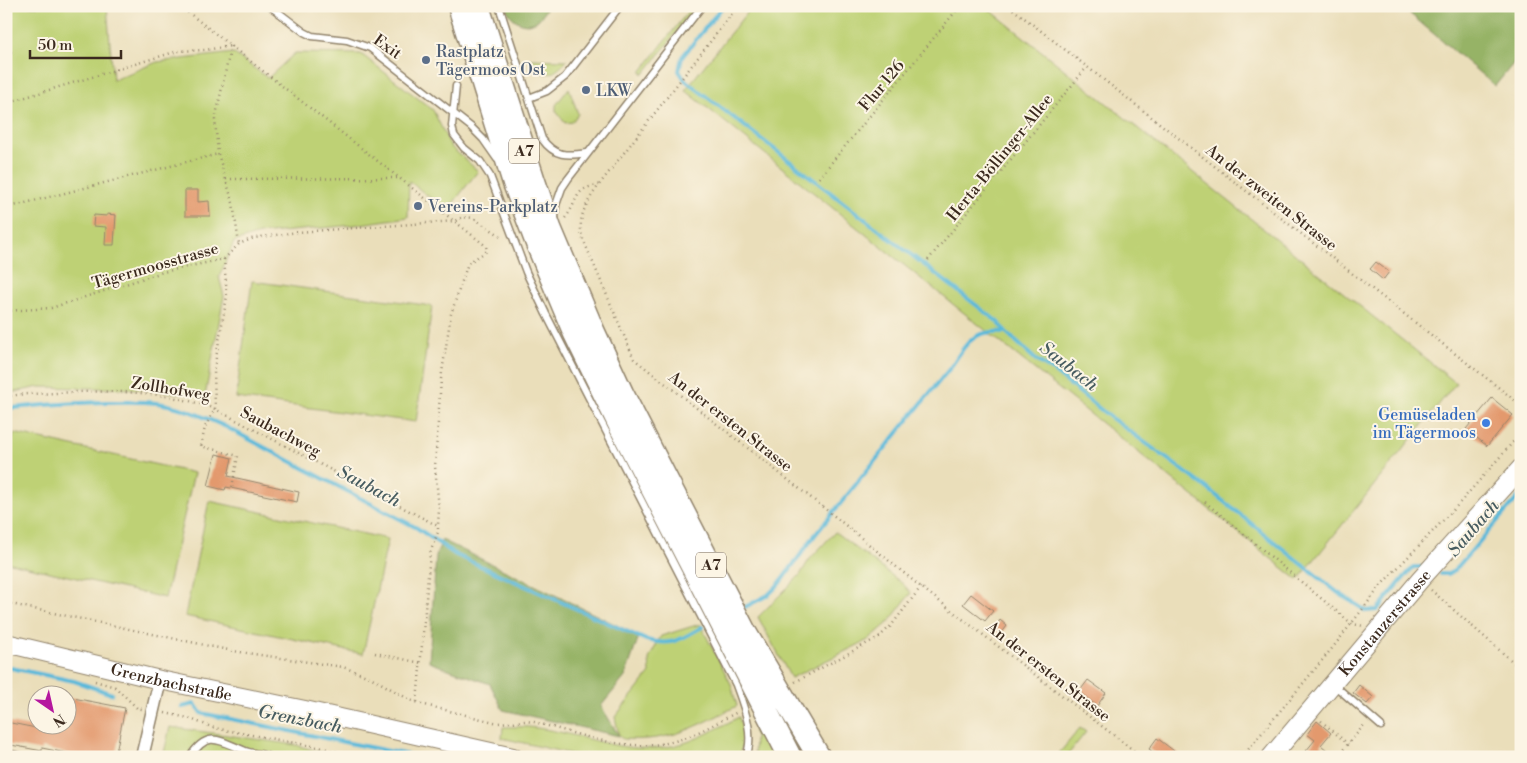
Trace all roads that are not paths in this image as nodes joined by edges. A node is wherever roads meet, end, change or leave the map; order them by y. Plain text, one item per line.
1 (270, 6) edge
2 (458, 6) edge
3 (478, 6) edge
4 (499, 6) edge
5 (620, 6) edge
6 (702, 6) edge
7 (456, 86) dead end
8 (529, 98) junction
9 (453, 113) junction
10 (587, 153) junction
11 (514, 183) junction
12 (557, 224) junction
13 (1521, 468) edge
14 (6, 643) edge
15 (160, 680) junction
16 (1333, 684) junction
17 (1382, 726) dead end
18 (785, 752) edge
19 (6, 753) edge
20 (24, 757) edge
21 (142, 757) edge
22 (190, 757) edge
23 (269, 757) edge
24 (512, 757) edge
25 (746, 757) edge
26 (819, 757) edge
27 (1271, 757) edge

1 - 9 lane, Exit
2 - 11 highway, A7
3 - 12 highway, A7
4 - 8 lane
5 - 8 lane
6 - 10 lane
7 - 9 lane
8 - 10 lane
9 - 11 lane, Exit
9 - 25 lane
10 - 12 lane
11 - 18 highway, A7
12 - 26 highway, A7
13 - 16 street, Konstanzerstrasse
14 - 15 street, Grenzbachstraße
15 - 21 street
15 - 24 street, Grenzbachstraße
16 - 17 lane
16 - 27 street, Konstanzerstrasse
19 - 20 lane
22 - 23 lane

